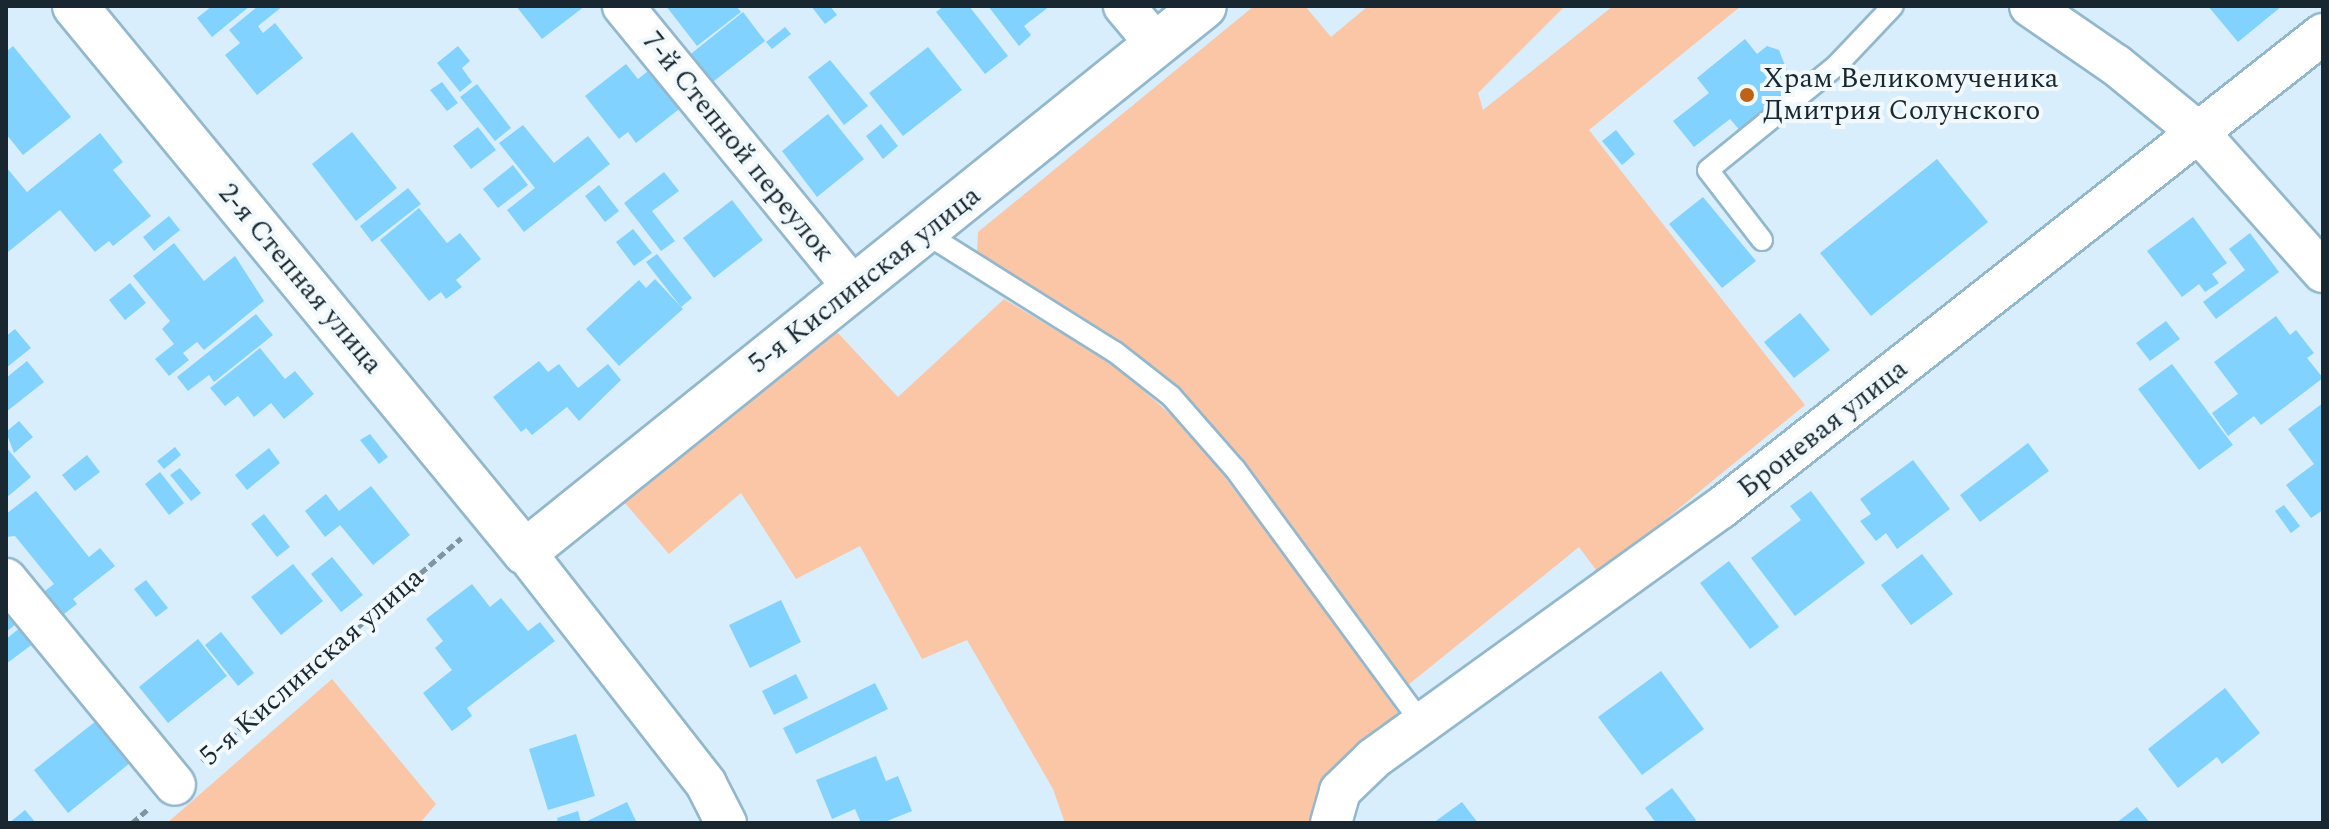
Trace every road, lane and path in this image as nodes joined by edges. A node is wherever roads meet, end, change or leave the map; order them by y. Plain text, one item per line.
1 (75, 6) edge
2 (623, 6) edge
3 (1124, 6) edge
4 (1204, 6) edge
5 (1893, 6) edge
6 (2030, 6) edge
7 (2323, 34) edge
8 (1156, 44) junction
9 (2199, 133) junction
10 (925, 233) junction
11 (1762, 240) dead end
12 (2323, 272) edge
13 (854, 288) junction
14 (492, 511) junction
15 (525, 552) junction
16 (6, 579) edge
17 (1421, 722) junction
18 (175, 785) junction
19 (132, 823) edge
20 (726, 823) edge
21 (1331, 823) edge

1 - 14 street, 2-я Степная улица
2 - 13 street, 7-й Степной переулок
3 - 8 street
4 - 8 street, 5-я Кислинская улица
5 - 11 lane
6 - 9 street
7 - 9 street, Броневая улица
8 - 10 street, 5-я Кислинская улица
9 - 12 street
9 - 17 street, Броневая улица
10 - 13 street, 5-я Кислинская улица
10 - 17 lane
13 - 15 street, 5-я Кислинская улица
14 - 15 street, 2-я Степная улица
14 - 18 path, 5-я Кислинская улица
15 - 20 street
16 - 18 street
17 - 21 street, Броневая улица
18 - 19 path, 5-я Кислинская улица

